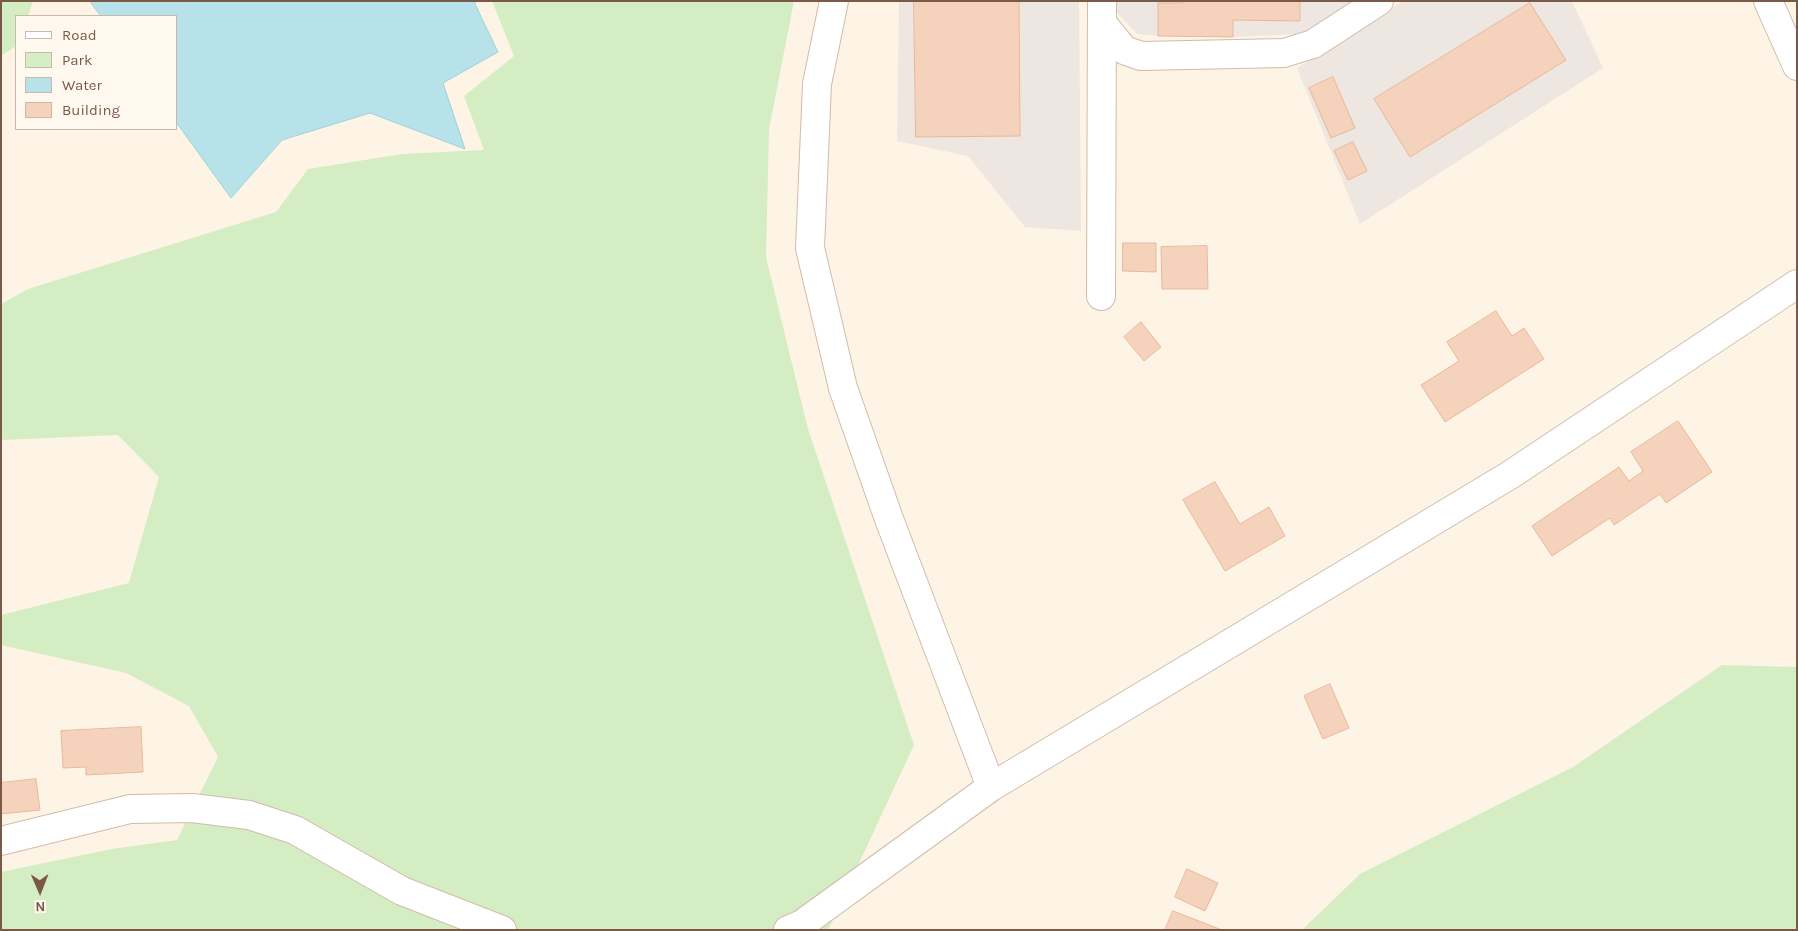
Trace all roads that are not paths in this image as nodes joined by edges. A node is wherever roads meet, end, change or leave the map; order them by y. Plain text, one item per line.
1 (834, 1) edge
2 (1379, 1) edge
3 (1768, 1) edge
4 (1103, 12) edge
5 (1797, 66) edge
6 (1797, 284) edge
7 (1101, 296) dead end
8 (990, 787) junction
9 (1, 842) edge
10 (502, 930) edge
11 (788, 930) edge

1 - 8 street
2 - 4 street
3 - 5 street
4 - 7 street
6 - 8 street
8 - 11 street
9 - 10 street

